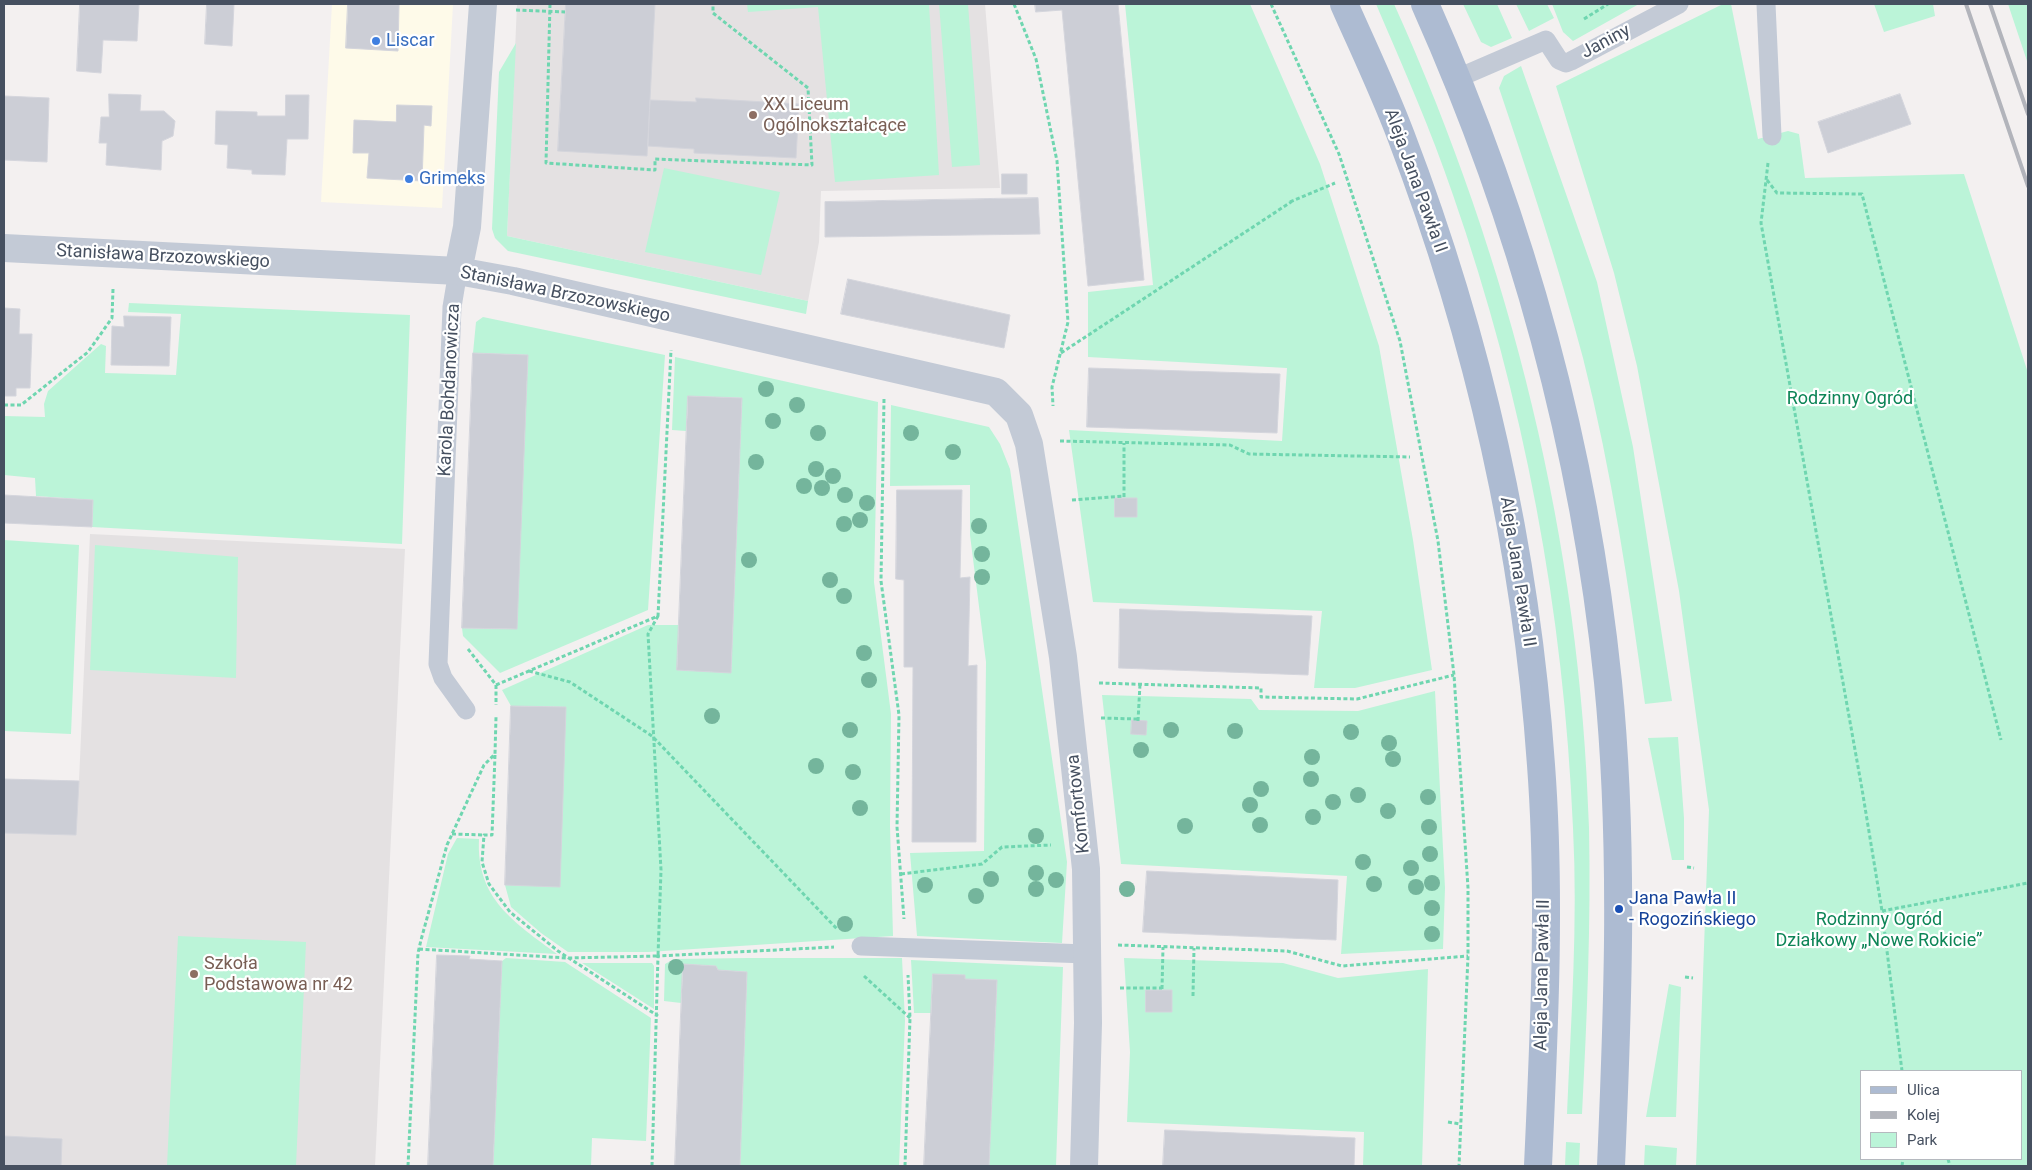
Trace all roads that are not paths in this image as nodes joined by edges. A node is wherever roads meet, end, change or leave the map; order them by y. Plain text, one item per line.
1 (1344, 4) edge
2 (1426, 4) edge
3 (1679, 4) edge
4 (1766, 4) edge
5 (496, 6) edge
6 (1458, 78) junction
7 (1772, 136) road end
8 (4, 248) edge
9 (458, 271) junction
10 (1029, 444) joint
11 (466, 710) dead end
12 (858, 946) road end
13 (1099, 949) junction
14 (1084, 1166) edge
15 (1538, 1166) edge
16 (1611, 1166) edge

1 - 15 main road, Aleja Jana Pawła II
2 - 6 main road
3 - 6 lane, Janiny
4 - 7 lane
5 - 9 street, Karola Bohdanowicza
6 - 16 main road
8 - 9 street, Stanisława Brzozowskiego
9 - 10 street, Stanisława Brzozowskiego
9 - 11 lane, Karola Bohdanowicza
10 - 13 street, Komfortowa
12 - 13 lane
13 - 14 street, Komfortowa

